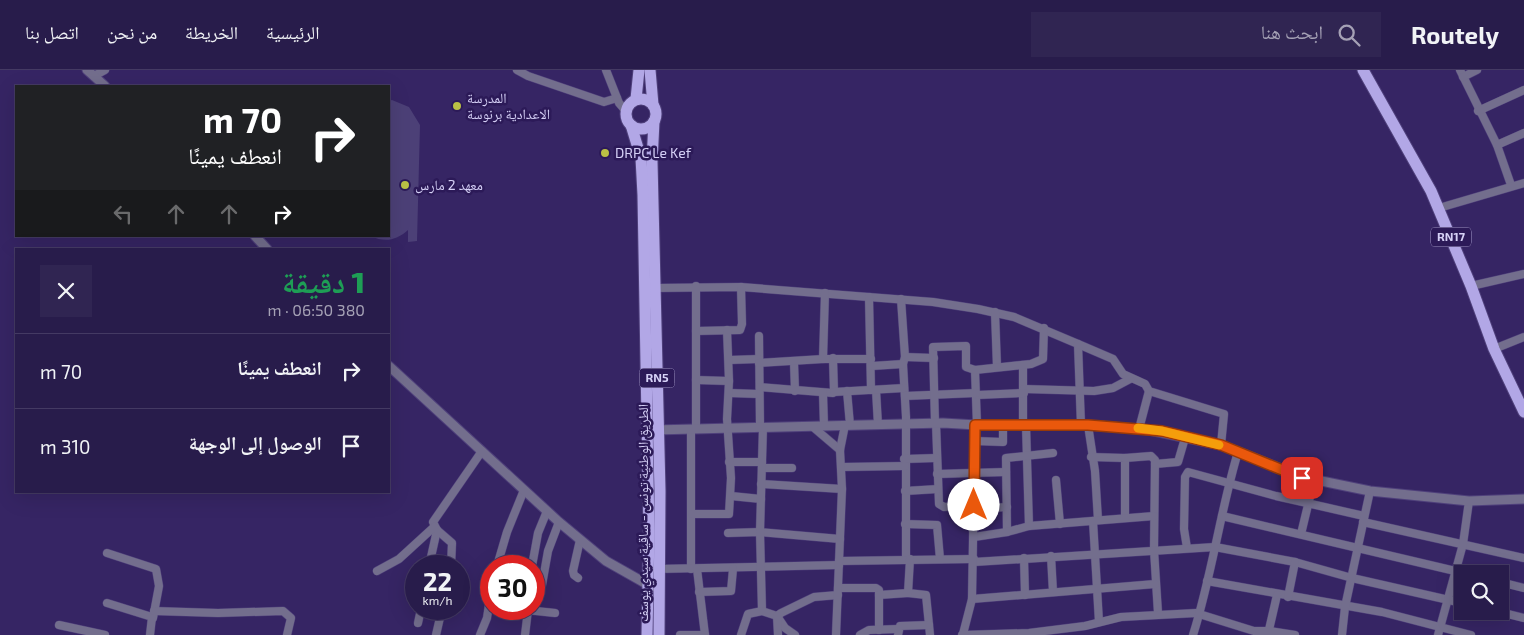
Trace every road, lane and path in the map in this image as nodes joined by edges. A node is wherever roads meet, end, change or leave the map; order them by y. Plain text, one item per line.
1 (105, 70) edge
2 (517, 70) edge
3 (606, 70) edge
4 (639, 70) edge
5 (650, 70) edge
6 (1363, 70) edge
7 (1477, 70) edge
8 (91, 73) edge
9 (1461, 73) edge
10 (104, 85) edge
11 (1524, 90) edge
12 (617, 99) junction
13 (630, 105) junction
14 (653, 106) junction
15 (1478, 111) junction
16 (654, 121) junction
17 (631, 125) junction
18 (1524, 133) edge
19 (1497, 146) junction
20 (1524, 176) edge
21 (1518, 184) edge
22 (1439, 208) junction
23 (256, 237) edge
24 (266, 248) edge
25 (1524, 274) edge
26 (696, 286) junction
27 (1471, 286) junction
28 (741, 287) junction
29 (655, 288) junction
30 (825, 293) junction
31 (869, 297) junction
32 (901, 299) junction
33 (995, 312) junction
34 (1044, 328) junction
35 (727, 330) junction
36 (696, 331) junction
37 (759, 336) dead end
38 (1524, 338) edge
39 (1078, 344) junction
40 (1494, 349) junction
41 (832, 358) junction
42 (934, 358) junction
43 (823, 359) junction
44 (729, 360) junction
45 (759, 361) junction
46 (904, 361) junction
47 (794, 362) junction
48 (872, 363) junction
49 (1023, 365) junction
50 (390, 367) edge
51 (997, 367) junction
52 (975, 370) junction
53 (1130, 379) junction
54 (696, 380) junction
55 (729, 381) junction
56 (759, 390) junction
57 (874, 390) junction
58 (1081, 390) junction
59 (795, 391) junction
60 (848, 391) junction
61 (1024, 391) junction
62 (1149, 391) junction
63 (834, 392) junction
64 (905, 392) junction
65 (729, 393) junction
66 (823, 393) junction
67 (976, 394) junction
68 (934, 395) junction
69 (1524, 412) edge
70 (935, 423) junction
71 (905, 424) junction
72 (1003, 424) junction
73 (848, 425) junction
74 (878, 425) junction
75 (976, 425) junction
76 (1025, 425) junction
77 (1084, 425) junction
78 (824, 426) junction
79 (761, 427) junction
80 (813, 427) junction
81 (693, 428) junction
82 (728, 428) junction
83 (1139, 429) junction
84 (646, 430) junction
85 (659, 430) junction
86 (1185, 438) junction
87 (975, 441) junction
88 (1221, 445) junction
89 (840, 450) junction
90 (482, 451) junction
91 (1238, 452) junction
92 (1053, 453) dead end
93 (1028, 456) junction
94 (1091, 457) junction
95 (936, 458) junction
96 (1124, 458) junction
97 (729, 462) junction
98 (904, 463) junction
99 (1156, 464) junction
100 (762, 465) junction
101 (842, 466) junction
102 (792, 468) dead end
103 (974, 472) junction
104 (1006, 472) junction
105 (937, 474) junction
106 (1056, 480) dead end
107 (1314, 480) junction
108 (1229, 482) junction
109 (761, 484) junction
110 (842, 489) junction
111 (938, 489) junction
112 (524, 490) junction
113 (905, 490) junction
114 (1370, 491) junction
115 (731, 496) junction
116 (761, 499) junction
117 (1524, 499) edge
118 (1469, 501) junction
119 (1309, 503) junction
120 (974, 507) junction
121 (1007, 507) junction
122 (547, 511) junction
123 (692, 514) junction
124 (1154, 516) junction
125 (1222, 516) junction
126 (1124, 517) junction
127 (1364, 519) junction
128 (1095, 520) junction
129 (559, 522) junction
130 (905, 524) junction
131 (1060, 524) junction
132 (1029, 526) junction
133 (435, 529) junction
134 (760, 532) junction
135 (1007, 532) junction
136 (728, 533) dead end
137 (1301, 534) junction
138 (974, 537) junction
139 (840, 539) junction
140 (580, 540) junction
141 (1463, 544) junction
142 (1215, 546) junction
143 (1358, 547) junction
144 (1187, 548) junction
145 (1154, 550) junction
146 (107, 552) dead end
147 (1095, 553) junction
148 (431, 555) edge
149 (451, 555) edge
150 (500, 555) edge
151 (534, 555) edge
152 (1051, 556) junction
153 (1024, 558) junction
154 (1524, 558) edge
155 (908, 559) junction
156 (940, 559) junction
157 (974, 560) junction
158 (1295, 562) junction
159 (839, 563) junction
160 (1458, 565) edge
161 (761, 566) junction
162 (545, 568) edge
163 (654, 569) junction
164 (694, 569) junction
165 (733, 569) junction
166 (377, 571) dead end
167 (1454, 571) edge
168 (578, 578) dead end
169 (1352, 578) junction
170 (1454, 578) edge
171 (1208, 580) junction
172 (1155, 584) junction
173 (1509, 584) edge
174 (648, 586) junction
175 (1096, 588) junction
176 (1524, 588) edge
177 (660, 591) junction
178 (838, 591) junction
179 (699, 592) junction
180 (1053, 592) junction
181 (908, 593) junction
182 (1277, 594) junction
183 (879, 595) junction
184 (1025, 595) junction
185 (1288, 597) junction
186 (972, 599) junction
187 (1448, 600) junction
188 (1454, 601) edge
189 (107, 603) dead end
190 (1345, 607) junction
191 (762, 611) junction
192 (545, 613) edge
193 (1200, 613) junction
194 (555, 614) dead end
195 (1158, 614) junction
196 (1509, 614) edge
197 (154, 615) junction
198 (778, 616) junction
199 (1524, 618) edge
200 (419, 620) edge
201 (439, 620) edge
202 (486, 620) edge
203 (527, 620) edge
204 (1099, 622) junction
205 (418, 623) dead end
206 (930, 625) junction
207 (59, 626) dead end
208 (1085, 626) junction
209 (879, 630) junction
210 (1439, 631) edge
211 (898, 632) edge
212 (1268, 633) edge
213 (962, 634) edge
214 (1029, 634) edge
215 (105, 635) edge
216 (150, 635) edge
217 (287, 635) edge
218 (436, 635) edge
219 (480, 635) edge
220 (525, 635) edge
221 (647, 635) edge
222 (659, 635) edge
223 (664, 635) edge
224 (680, 635) edge
225 (705, 635) edge
226 (741, 635) edge
227 (778, 635) edge
228 (795, 635) edge
229 (836, 635) edge
230 (860, 635) edge
231 (930, 635) edge
232 (1088, 635) edge
233 (1193, 635) edge
234 (1295, 635) edge
235 (1342, 635) edge
236 (1471, 635) edge

1 - 8 street
2 - 12 street
3 - 12 street
4 - 13 main road, RN5
5 - 14 main road, RN5
6 - 22 main road, RN17
7 - 9 street
8 - 10 street
9 - 15 street
11 - 15 street
12 - 13 street
13 - 14 main road
13 - 17 main road, RN5
14 - 16 main road, RN5
15 - 19 street
16 - 17 main road
16 - 29 main road, الطريق الوطنية تونس - ساقية سيدي يوسف / RN5
17 - 84 main road, الطريق الوطنية تونس - ساقية سيدي يوسف / RN5
18 - 19 street
19 - 21 street
20 - 21 street
21 - 22 street
22 - 27 main road, RN17
23 - 24 street
25 - 27 street
26 - 28 street
26 - 29 street
26 - 36 street
27 - 40 main road, RN17
28 - 30 street
28 - 35 street
29 - 85 main road, الطريق الوطنية تونس - ساقية سيدي يوسف / RN5
30 - 31 street
30 - 43 street
31 - 32 street
31 - 48 street
32 - 33 street
32 - 46 street
33 - 34 street
33 - 51 street
34 - 39 street
34 - 49 street
35 - 36 street
35 - 44 street
36 - 54 street
37 - 45 street
38 - 40 street
39 - 53 street
39 - 58 street
40 - 69 main road, RN17
41 - 43 street
41 - 48 street
41 - 63 street
42 - 46 street
42 - 52 street
42 - 68 street
43 - 47 street
44 - 45 street
44 - 55 street
45 - 47 street
45 - 56 street
46 - 48 street
46 - 64 street
47 - 59 street
48 - 57 street
49 - 51 street
49 - 61 street
50 - 90 street
51 - 52 street
52 - 67 street
53 - 58 street
53 - 62 street
54 - 55 street
54 - 81 street
55 - 65 street
56 - 59 street
56 - 65 street
56 - 79 street
57 - 60 street
57 - 64 street
57 - 74 street
58 - 61 street
58 - 77 street
59 - 66 street
60 - 63 street
60 - 73 street
61 - 67 street
61 - 76 street
62 - 83 street
62 - 88 street
63 - 66 street
64 - 68 street
64 - 71 street
65 - 82 street
66 - 78 street
67 - 68 street
67 - 75 street
68 - 70 street
70 - 71 street
70 - 75 street
70 - 95 street
71 - 74 street
71 - 98 street
72 - 75 street
72 - 76 street
72 - 87 street
73 - 74 street
73 - 78 street
73 - 89 street
75 - 87 street
76 - 77 street
76 - 93 street
77 - 83 street
77 - 94 street
78 - 80 street
79 - 80 street
79 - 82 street
79 - 100 street
80 - 89 street
81 - 82 street
81 - 85 street
81 - 123 street
82 - 97 street
83 - 86 street
84 - 85 street
84 - 163 main road, الطريق الوطنية تونس - ساقية سيدي يوسف / RN5
85 - 163 main road, الطريق الوطنية تونس - ساقية سيدي يوسف / RN5
86 - 88 street
86 - 99 street
87 - 103 street
88 - 91 street
89 - 101 street
90 - 112 street
90 - 133 street
91 - 107 street
91 - 108 street
92 - 93 street
93 - 104 street
93 - 132 street
94 - 96 street
94 - 128 street
95 - 98 street
95 - 105 street
96 - 99 street
96 - 126 street
97 - 100 street
97 - 115 street
98 - 101 street
98 - 113 street
99 - 124 street
100 - 102 street
100 - 109 street
101 - 110 street
103 - 104 street
103 - 105 street
103 - 120 street
104 - 121 street
105 - 111 street
106 - 131 street
107 - 114 street
107 - 119 street
108 - 119 street
108 - 125 street
108 - 144 street
109 - 110 street
109 - 116 street
110 - 139 street
111 - 113 street
111 - 120 street
112 - 122 street
112 - 150 street
113 - 130 street
114 - 118 street
114 - 127 street
115 - 116 street
115 - 123 street
116 - 134 street
117 - 118 street
118 - 141 street
119 - 127 street
119 - 137 street
120 - 121 street
120 - 138 street
121 - 135 street
122 - 129 street
122 - 151 street
123 - 164 street
124 - 126 street
124 - 145 street
125 - 137 street
125 - 142 street
126 - 128 street
127 - 141 street
127 - 143 street
128 - 131 street
128 - 147 street
129 - 140 street
129 - 162 street
130 - 155 street
130 - 156 street
131 - 132 street
132 - 135 street
133 - 148 street
133 - 149 street
133 - 166 street
134 - 136 street
134 - 139 street
134 - 161 street
135 - 138 street
137 - 143 street
138 - 157 street
139 - 159 street
140 - 168 street
140 - 174 street
141 - 154 street
141 - 160 street
142 - 144 street
142 - 158 street
142 - 171 street
143 - 167 street
143 - 169 street
144 - 145 street
145 - 147 street
145 - 172 street
146 - 197 street
147 - 152 street
147 - 175 street
152 - 153 street
152 - 180 street
153 - 157 street
153 - 184 street
155 - 156 street
155 - 159 street
155 - 181 street
156 - 157 street
157 - 186 street
158 - 169 street
158 - 185 street
159 - 161 street
159 - 178 street
161 - 165 street
161 - 191 street
163 - 164 street
163 - 174 main road, الطريق الوطنية تونس - ساقية سيدي يوسف / RN5
163 - 177 main road, الطريق الوطنية تونس - ساقية سيدي يوسف / RN5
164 - 165 street
164 - 179 street
165 - 179 street
169 - 187 street
169 - 190 street
170 - 187 street
171 - 182 street
171 - 193 street
172 - 175 street
172 - 195 street
173 - 176 street
174 - 177 street
174 - 221 main road, الطريق الوطنية تونس - ساقية سيدي يوسف / RN5
175 - 180 street
175 - 204 street
177 - 222 main road, الطريق الوطنية تونس - ساقية سيدي يوسف / RN5
178 - 183 street
178 - 198 street
178 - 229 street
179 - 225 street
180 - 184 street
181 - 183 street
181 - 206 street
182 - 185 street
182 - 212 street
183 - 209 street
184 - 186 street
185 - 190 street
186 - 213 street
187 - 188 street
187 - 210 street
189 - 197 street
190 - 210 street
190 - 235 street
191 - 198 street
191 - 226 street
192 - 194 street
193 - 195 street
193 - 212 street
193 - 233 street
195 - 204 street
196 - 199 street
197 - 216 street
197 - 217 street
198 - 227 street
198 - 228 street
200 - 205 street
201 - 218 street
202 - 219 street
203 - 220 street
204 - 208 street
206 - 211 street
206 - 231 street
207 - 215 street
208 - 214 street
208 - 232 street
209 - 211 street
209 - 230 street
210 - 236 street
212 - 234 street
213 - 214 street
222 - 223 street
224 - 225 street

